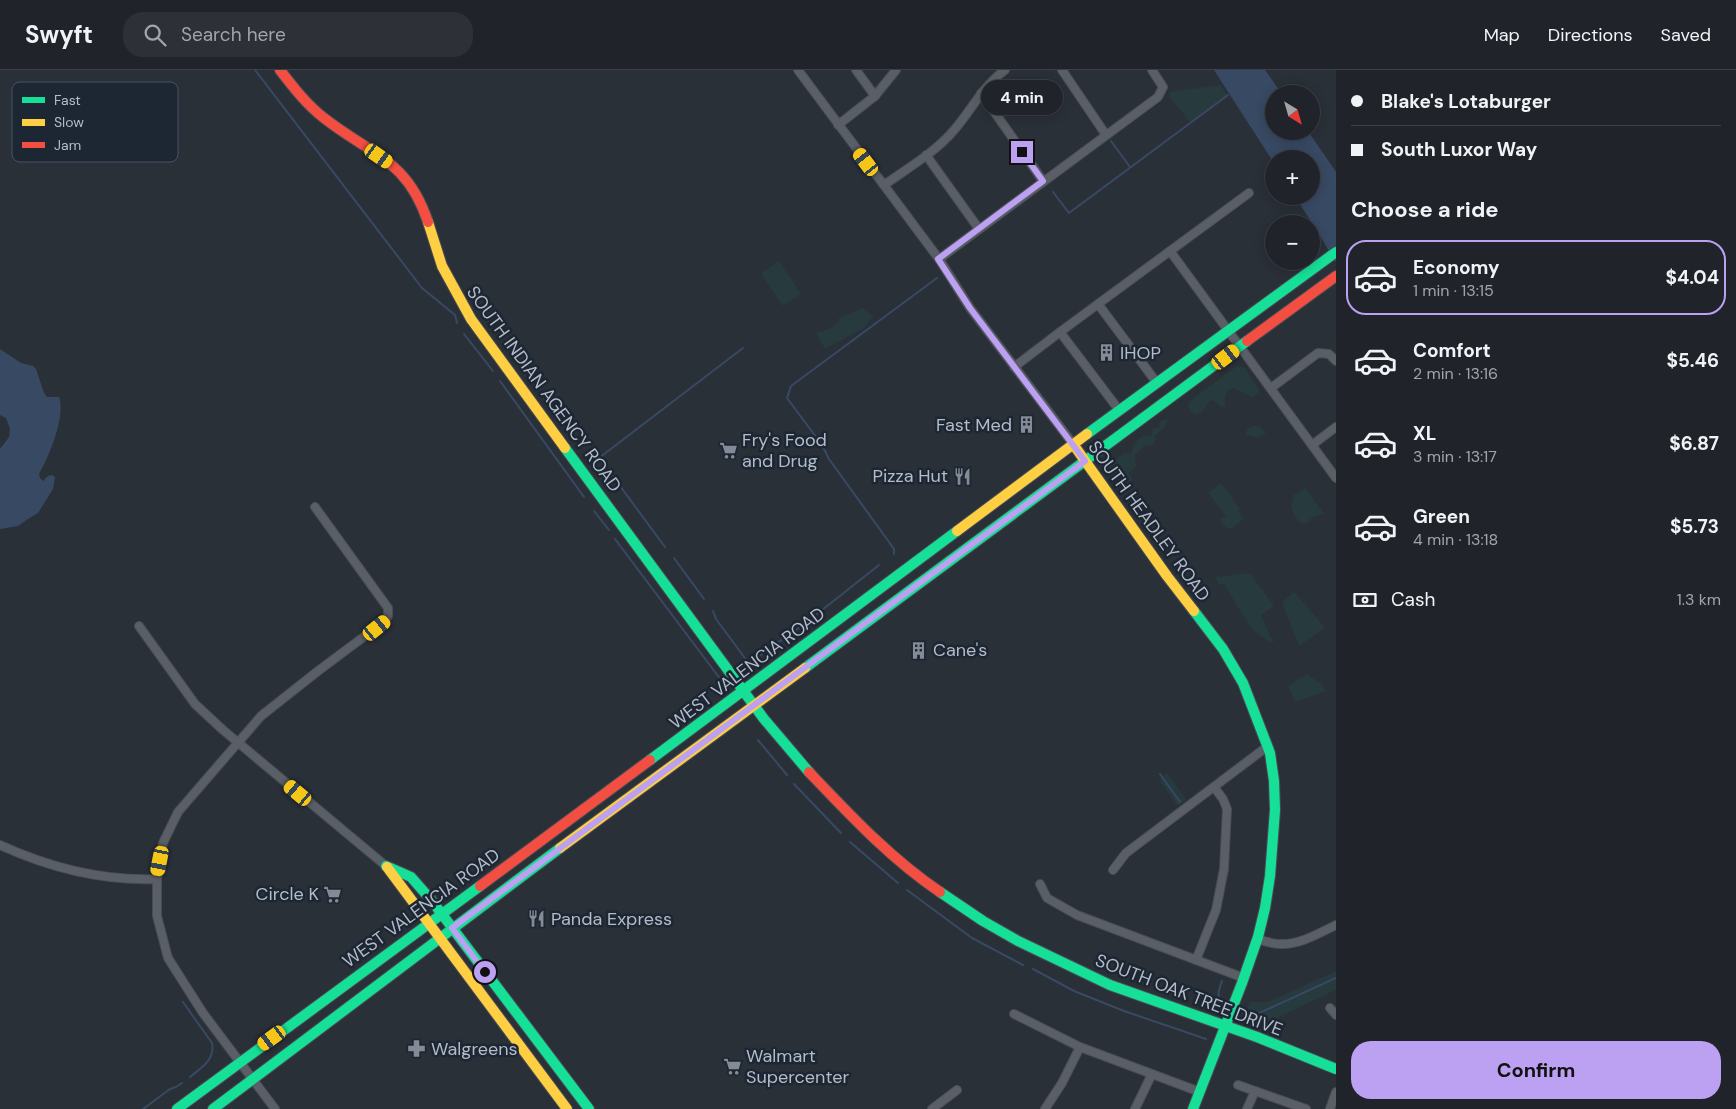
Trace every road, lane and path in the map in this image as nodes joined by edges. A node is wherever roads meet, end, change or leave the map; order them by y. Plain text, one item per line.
1 (280, 70) edge
2 (798, 70) edge
3 (856, 70) edge
4 (896, 70) edge
5 (1005, 70) edge
6 (1062, 70) edge
7 (1152, 70) edge
8 (981, 93) junction
9 (875, 96) junction
10 (838, 125) junction
11 (1106, 135) junction
12 (926, 155) junction
13 (1043, 181) junction
14 (884, 185) junction
15 (1249, 193) dead end
16 (979, 229) junction
17 (1170, 251) junction
18 (1333, 254) edge
19 (938, 259) junction
20 (1336, 276) edge
21 (1098, 304) junction
22 (1230, 330) junction
23 (1060, 332) junction
24 (1240, 347) junction
25 (1336, 361) edge
26 (1014, 367) junction
27 (1158, 383) junction
28 (1272, 388) junction
29 (1119, 410) junction
30 (1336, 427) edge
31 (1073, 444) junction
32 (1312, 444) junction
33 (1085, 461) junction
34 (1336, 478) edge
35 (315, 507) dead end
36 (893, 579) junction
37 (904, 595) junction
38 (139, 626) dead end
39 (744, 691) junction
40 (755, 706) junction
41 (238, 743) junction
42 (1268, 746) junction
43 (1214, 787) junction
44 (598, 798) junction
45 (608, 813) junction
46 (0, 845) edge
47 (386, 866) junction
48 (1114, 870) dead end
49 (157, 879) junction
50 (1040, 884) dead end
51 (441, 914) junction
52 (428, 924) junction
53 (1336, 925) edge
54 (452, 928) junction
55 (439, 938) junction
56 (1257, 939) junction
57 (1196, 960) junction
58 (1244, 978) junction
59 (1330, 1008) dead end
60 (1014, 1014) dead end
61 (1336, 1016) edge
62 (1225, 1026) junction
63 (1080, 1047) junction
64 (240, 1061) junction
65 (1336, 1069) edge
66 (1152, 1074) junction
67 (254, 1078) junction
68 (1238, 1085) dead end
69 (957, 1090) dead end
70 (1255, 1091) junction
71 (1200, 1092) junction
72 (1336, 1092) edge
73 (177, 1109) edge
74 (213, 1109) edge
75 (275, 1109) edge
76 (568, 1109) edge
77 (589, 1109) edge
78 (932, 1109) edge
79 (1045, 1109) edge
80 (1134, 1109) edge
81 (1193, 1109) edge
82 (1246, 1109) edge
83 (1306, 1109) edge
84 (1330, 1109) edge

1 - 39 main road, SOUTH INDIAN AGENCY ROAD
2 - 10 street, SOUTH HEADLEY ROAD
3 - 9 street
4 - 9 street
5 - 8 street
6 - 11 street
7 - 11 street
8 - 12 street
8 - 13 street
9 - 10 street
10 - 14 street, SOUTH HEADLEY ROAD
11 - 13 street
12 - 14 street
12 - 16 street
13 - 16 street
14 - 19 street, SOUTH HEADLEY ROAD
15 - 17 street
16 - 19 street
17 - 21 street
17 - 22 street
18 - 22 main road, WEST VALENCIA ROAD
19 - 26 street, SOUTH HEADLEY ROAD
20 - 24 main road, WEST VALENCIA ROAD
21 - 23 street
21 - 27 street
22 - 24 street
22 - 27 main road, WEST VALENCIA ROAD
23 - 26 street
23 - 29 street
24 - 28 street
24 - 33 main road, WEST VALENCIA ROAD
25 - 28 street
26 - 31 street, SOUTH HEADLEY ROAD
27 - 29 main road, WEST VALENCIA ROAD
28 - 32 street
29 - 31 main road, WEST VALENCIA ROAD
30 - 32 street
31 - 33 main road, SOUTH HEADLEY ROAD
31 - 36 main road, WEST VALENCIA ROAD
32 - 34 street
33 - 37 main road, WEST VALENCIA ROAD
33 - 42 main road, SOUTH HEADLEY ROAD
35 - 41 street
36 - 37 main road
36 - 39 main road, WEST VALENCIA ROAD
37 - 40 main road, WEST VALENCIA ROAD
38 - 41 street
39 - 40 main road, SOUTH OAK TREE DRIVE
39 - 44 main road, WEST VALENCIA ROAD
40 - 45 main road, WEST VALENCIA ROAD
40 - 62 main road, SOUTH OAK TREE DRIVE
41 - 47 street
41 - 49 street
42 - 43 street
42 - 56 main road, SOUTH HEADLEY ROAD
43 - 48 street
43 - 57 street
44 - 45 main road
44 - 51 main road, WEST VALENCIA ROAD
45 - 54 main road, WEST VALENCIA ROAD
46 - 49 street
47 - 51 main road
47 - 52 main road
49 - 64 street
50 - 57 street
51 - 52 main road, WEST VALENCIA ROAD
51 - 54 main road
52 - 55 main road
52 - 64 main road, WEST VALENCIA ROAD
53 - 56 street
54 - 55 main road, WEST VALENCIA ROAD
54 - 77 main road
55 - 67 main road, WEST VALENCIA ROAD
55 - 76 main road
56 - 58 main road, SOUTH HEADLEY ROAD
57 - 58 street
58 - 62 main road, SOUTH HEADLEY ROAD
59 - 61 street
60 - 63 street
62 - 65 main road, SOUTH OAK TREE DRIVE
62 - 71 main road, SOUTH HEADLEY ROAD
63 - 66 street
63 - 79 street
64 - 67 street
64 - 73 main road, WEST VALENCIA ROAD
66 - 71 street
66 - 80 street
67 - 74 main road, WEST VALENCIA ROAD
67 - 75 street
68 - 70 street
69 - 78 street
70 - 82 street
70 - 83 street
71 - 81 main road, SOUTH HEADLEY ROAD
72 - 84 street

